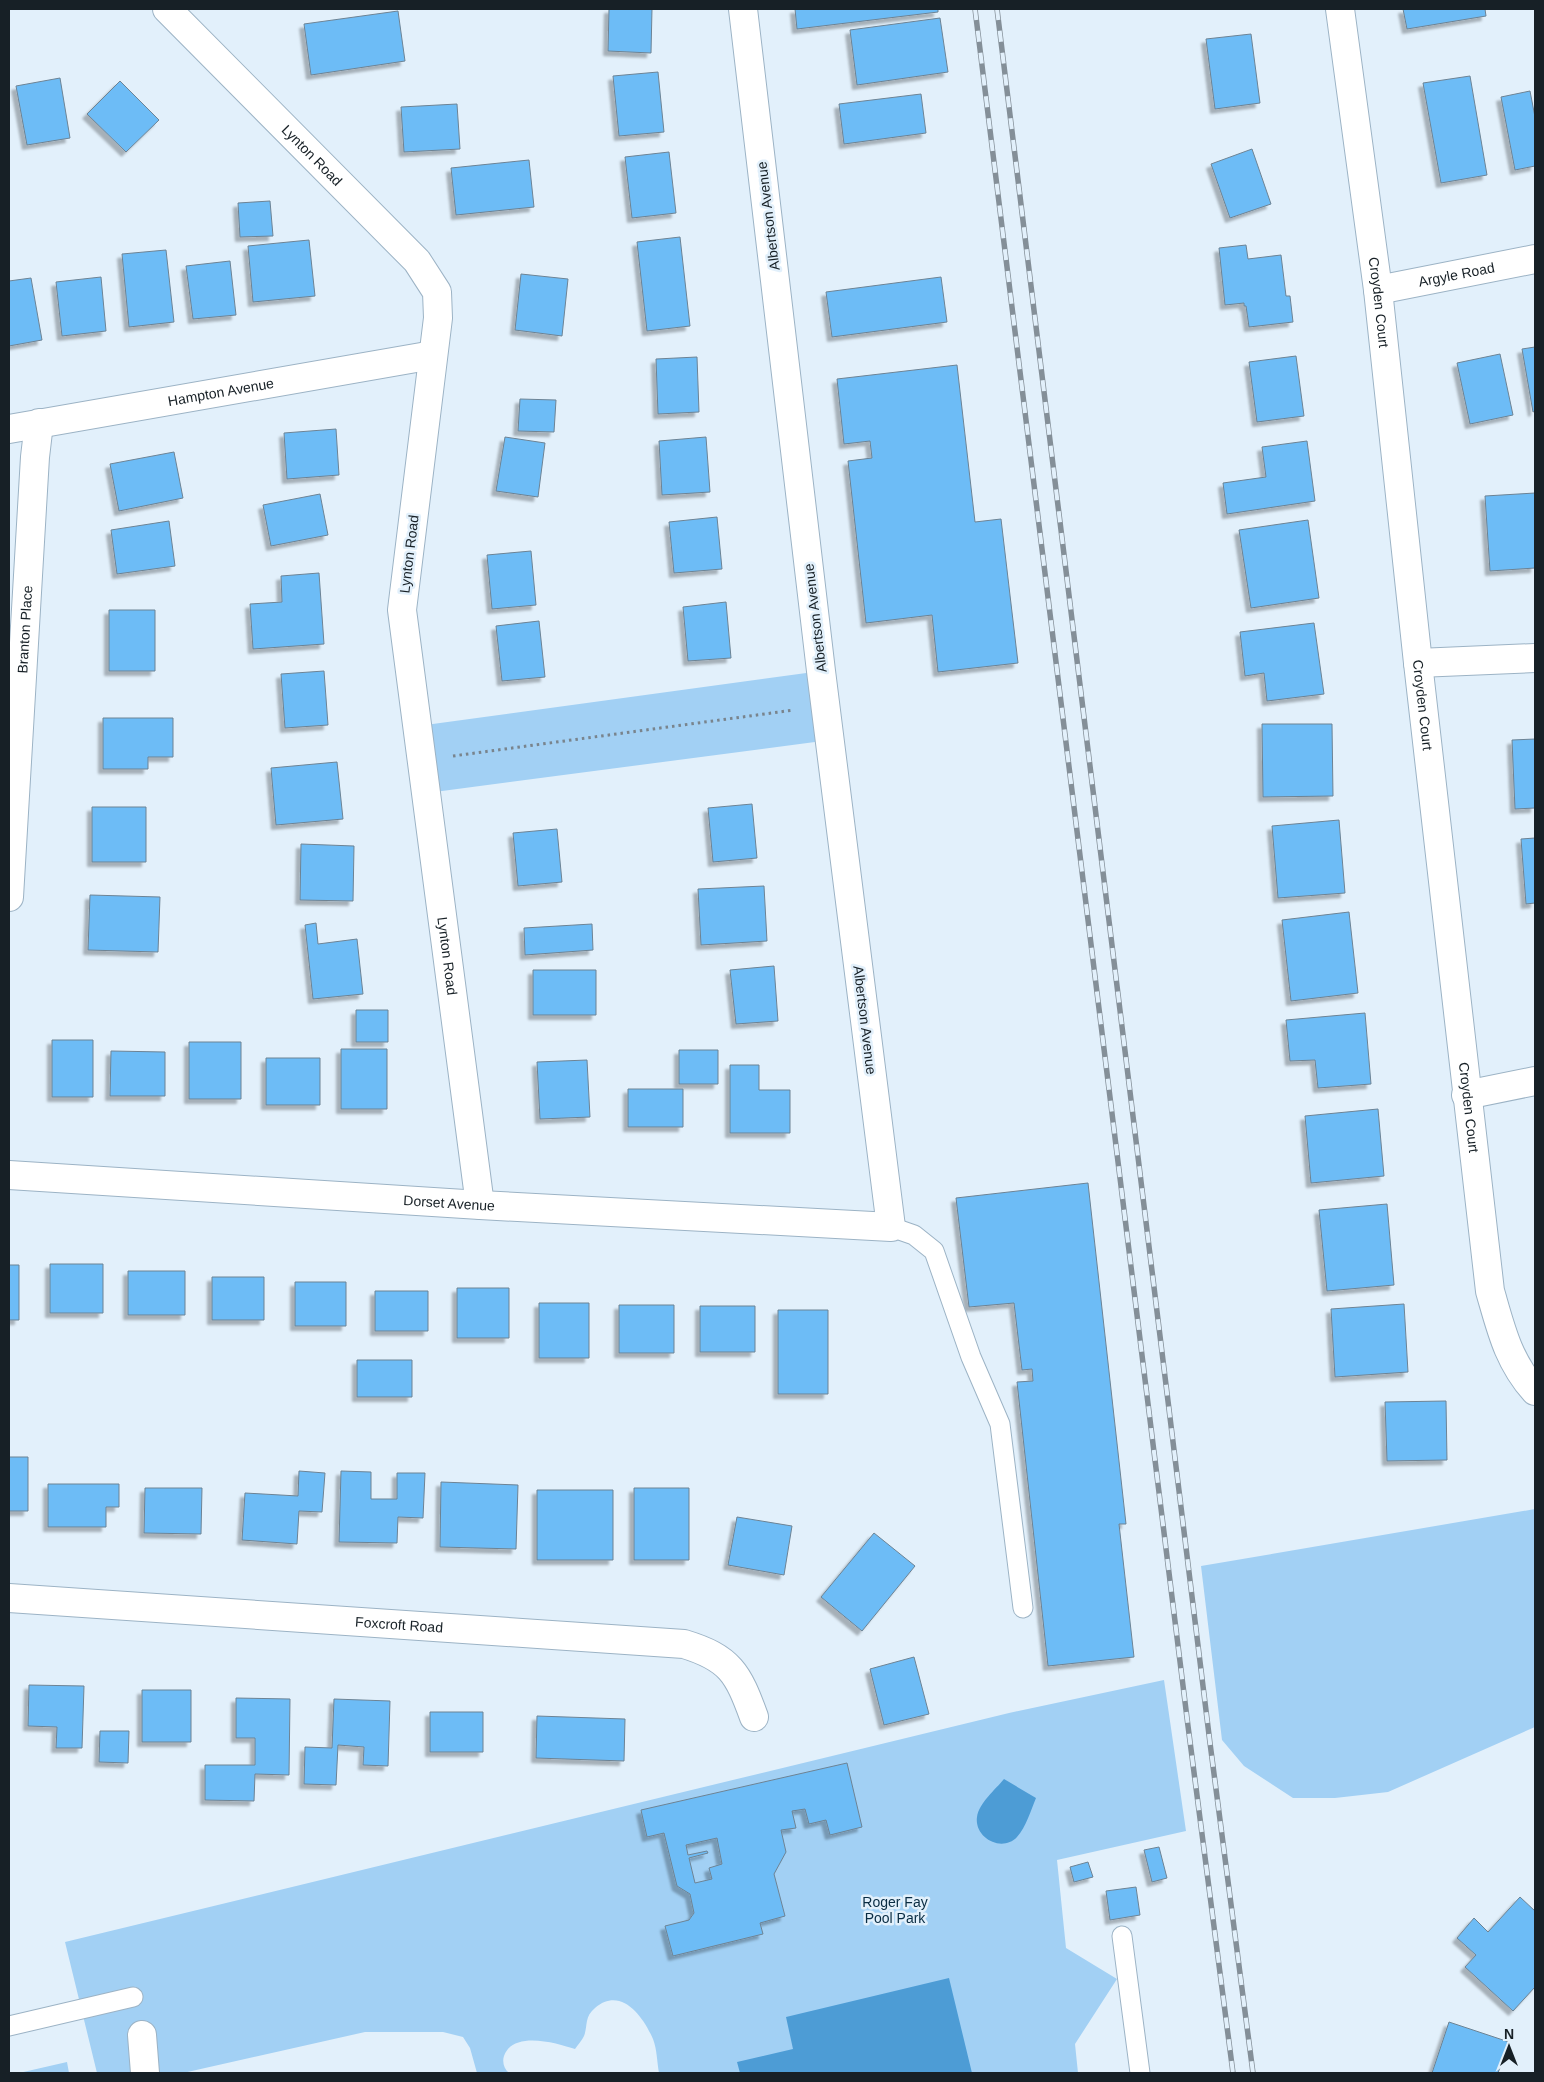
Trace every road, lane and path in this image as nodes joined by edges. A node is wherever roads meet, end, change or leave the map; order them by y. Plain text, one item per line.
1 (167, 9) edge
2 (742, 9) edge
3 (1340, 9) edge
4 (1535, 259) edge
5 (1378, 290) junction
6 (433, 354) junction
7 (39, 424) junction
8 (9, 429) edge
9 (1535, 658) edge
10 (1418, 663) junction
11 (826, 705) junction
12 (423, 760) junction
13 (9, 898) edge
14 (1535, 1081) edge
15 (1466, 1095) junction
16 (9, 1175) edge
17 (480, 1205) junction
18 (891, 1227) junction
19 (1535, 1391) edge
20 (9, 1598) edge
21 (1023, 1608) dead end
22 (754, 1717) dead end
23 (1122, 1936) dead end
24 (133, 1997) dead end
25 (9, 2026) edge
26 (142, 2035) dead end
27 (145, 2073) edge
28 (1140, 2073) edge

1 - 6 street, Lynton Road
2 - 11 street, Albertson Avenue
3 - 5 street, Croyden Court
4 - 5 street, Argyle Road
5 - 10 street, Croyden Court
6 - 7 street, Hampton Avenue
6 - 12 street, Lynton Road
7 - 8 street, Hampton Avenue
7 - 13 street, Branton Place
9 - 10 street
10 - 15 street, Croyden Court
11 - 12 path
11 - 18 street, Albertson Avenue
12 - 17 street, Lynton Road
14 - 15 street
15 - 19 street, Croyden Court
16 - 17 street, Dorset Avenue
17 - 18 street, Dorset Avenue
18 - 21 lane
20 - 22 street, Foxcroft Road
23 - 28 lane
24 - 25 lane
26 - 27 street

